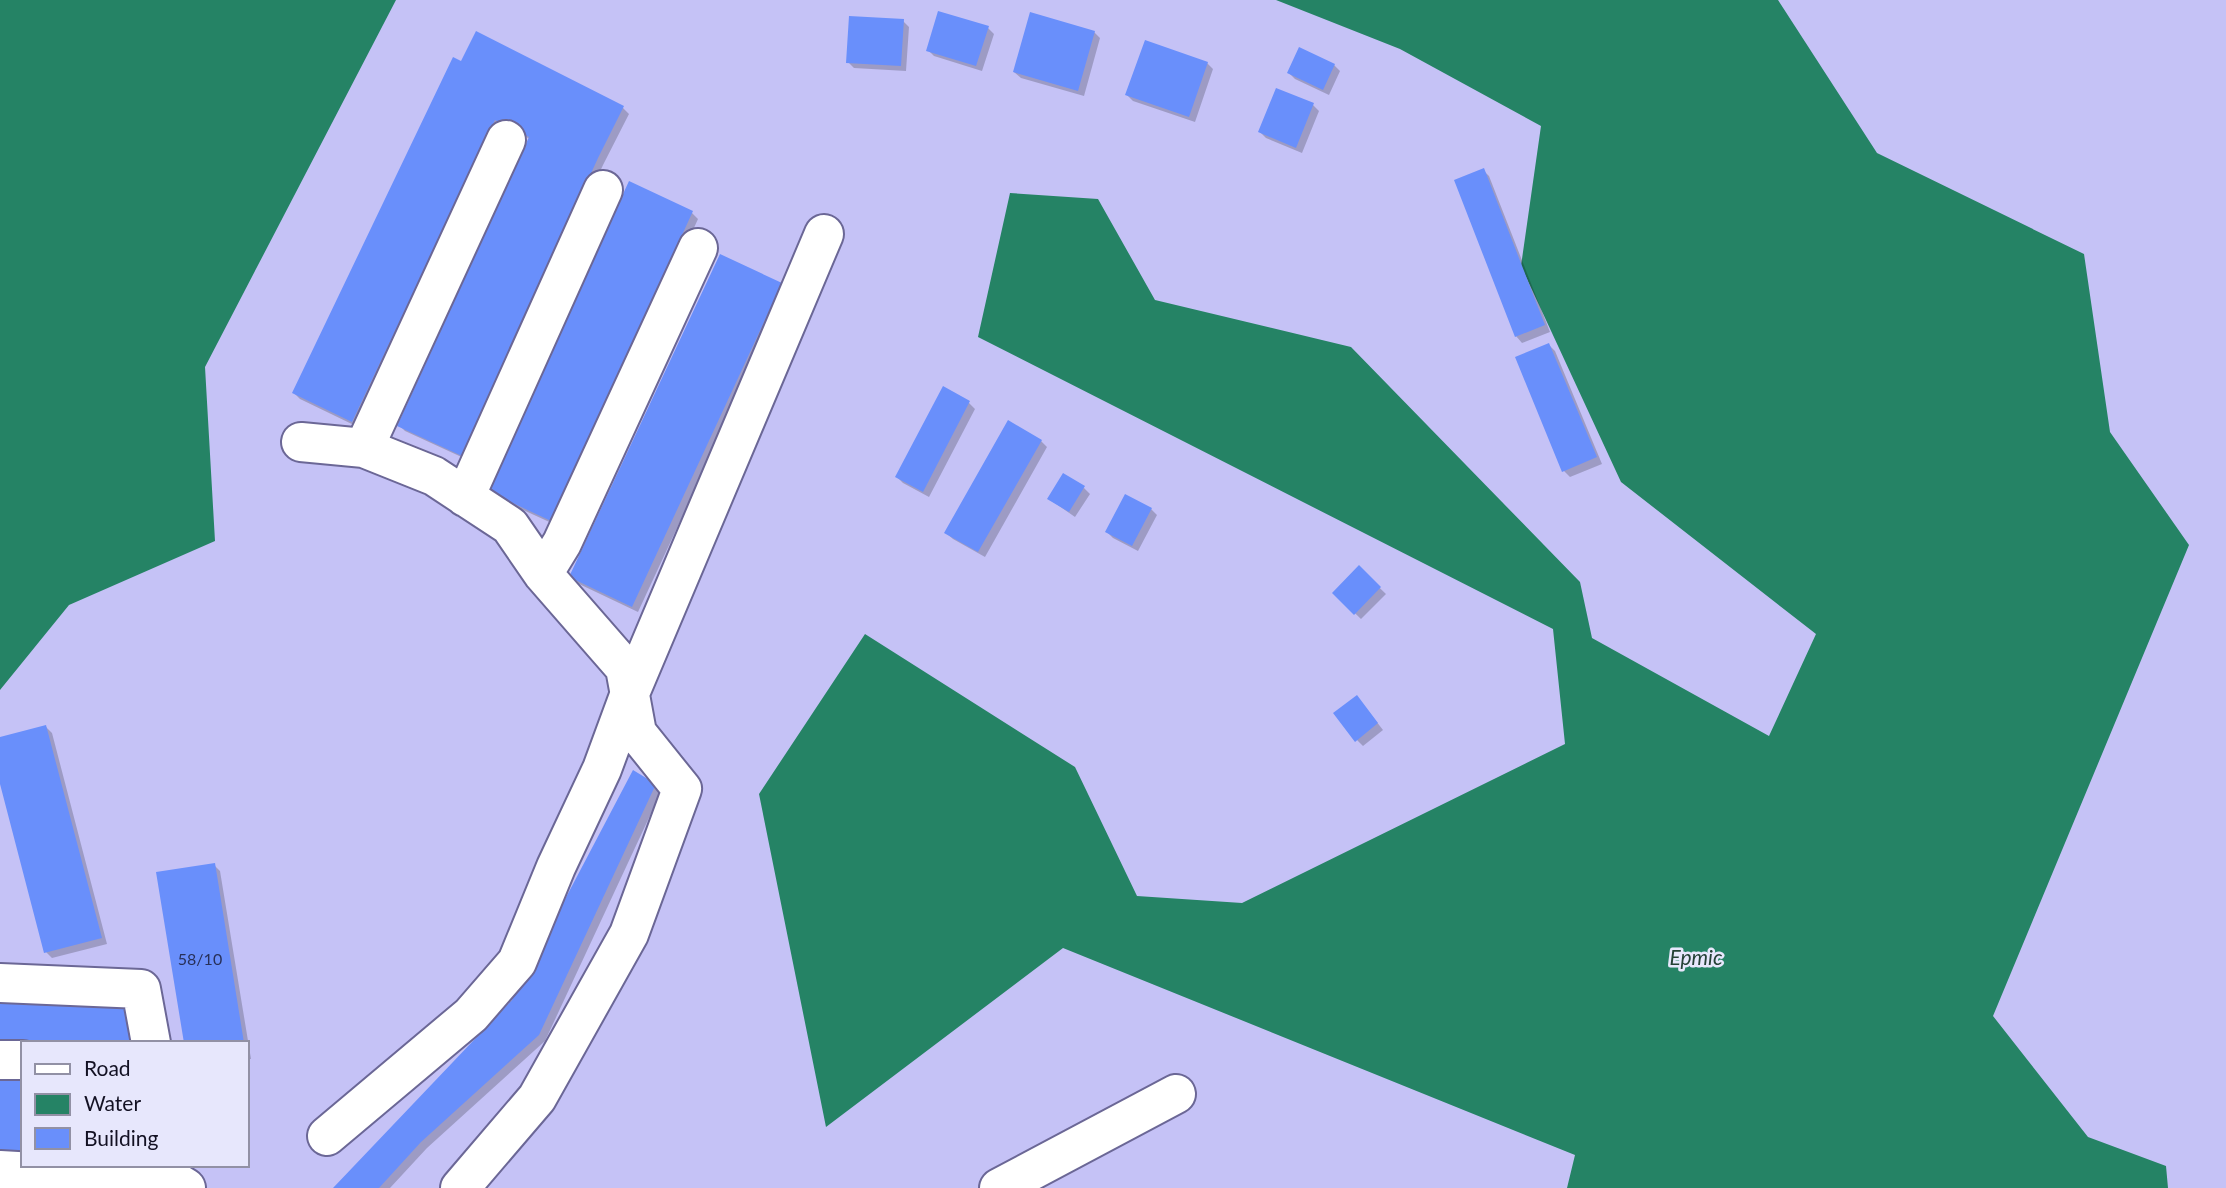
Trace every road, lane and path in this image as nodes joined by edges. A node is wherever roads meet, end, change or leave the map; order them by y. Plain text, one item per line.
1 (506, 140) dead end
2 (603, 190) dead end
3 (824, 234) dead end
4 (698, 248) dead end
5 (301, 442) dead end
6 (364, 448) junction
7 (465, 496) junction
8 (543, 574) junction
9 (630, 693) junction
10 (0, 983) edge
11 (151, 1041) edge
12 (0, 1060) edge
13 (21, 1060) edge
14 (1177, 1094) dead end
15 (327, 1136) dead end
16 (187, 1167) edge
17 (0, 1170) edge
18 (186, 1188) edge
19 (193, 1188) edge
20 (460, 1188) edge
21 (999, 1188) edge

1 - 6 lane
2 - 7 lane
3 - 9 lane
4 - 8 lane
5 - 6 lane
6 - 7 lane
7 - 8 lane
8 - 9 lane
9 - 15 lane
9 - 20 lane
10 - 11 lane
12 - 13 lane
14 - 21 lane
16 - 19 lane
17 - 18 lane

